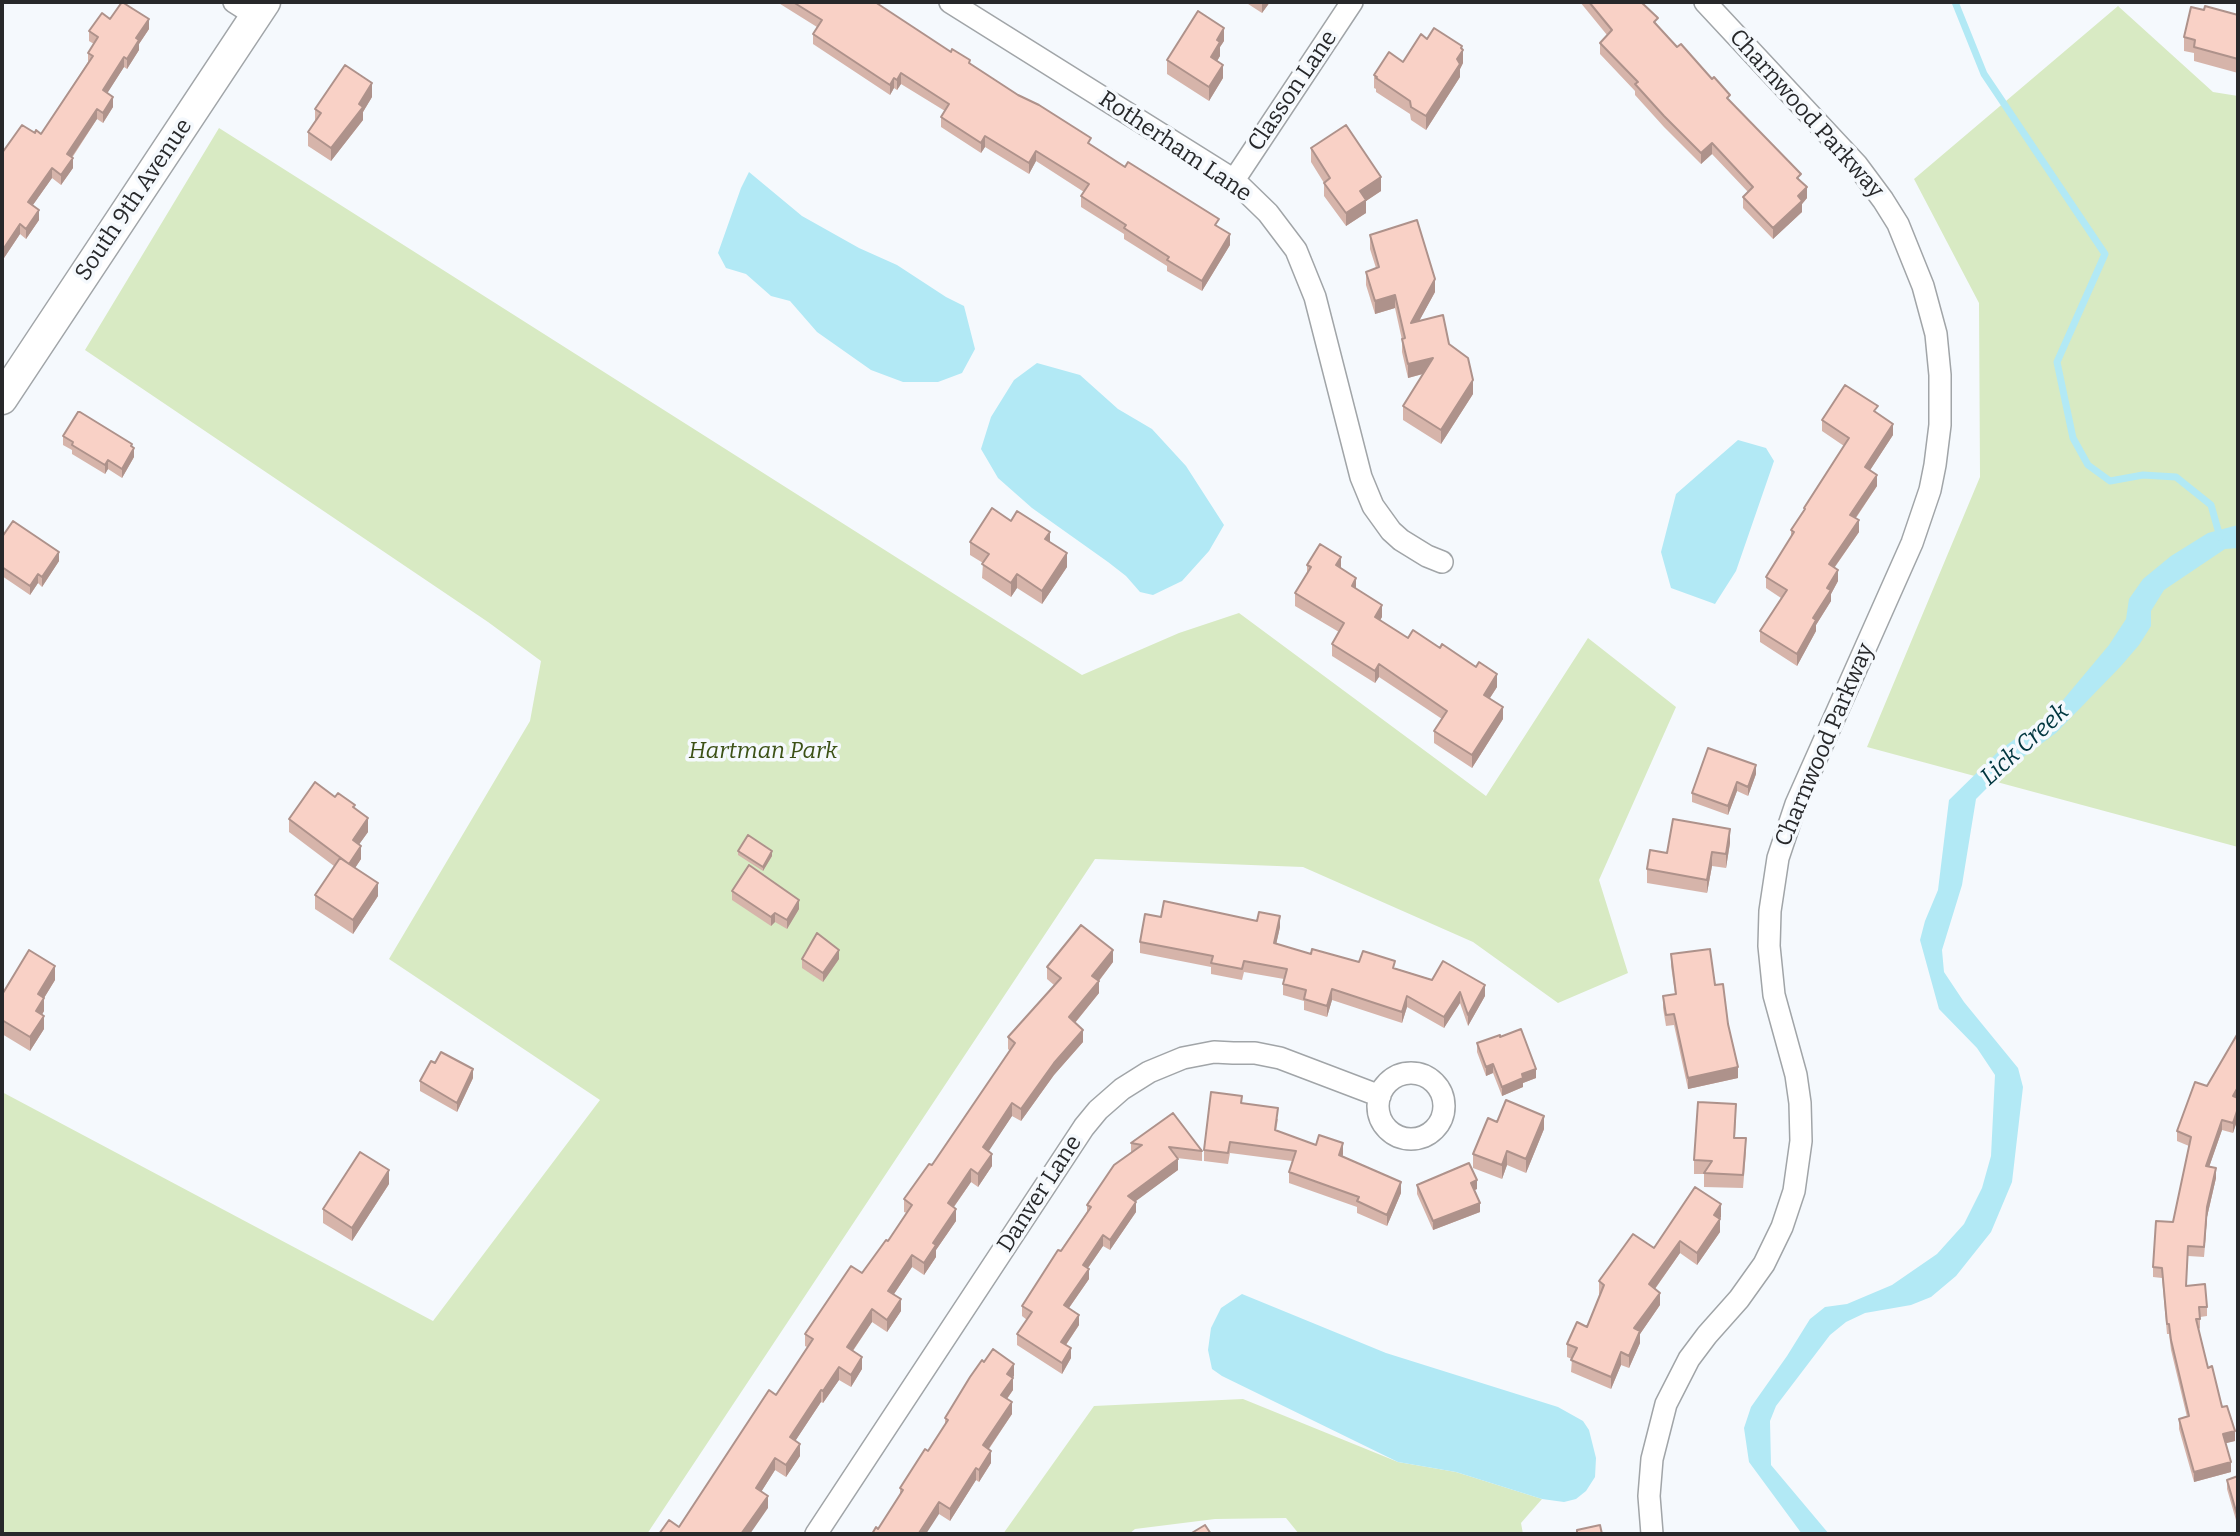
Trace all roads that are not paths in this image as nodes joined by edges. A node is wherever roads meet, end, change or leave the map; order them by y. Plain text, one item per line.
1 (1352, 2) edge
2 (1705, 2) edge
3 (957, 4) edge
4 (252, 6) edge
5 (1234, 180) junction
6 (2, 398) edge
7 (1442, 562) dead end
8 (1380, 1096) dead end
9 (816, 1534) edge
10 (1652, 1534) edge

1 - 5 street, Classon Lane
2 - 10 street, Charnwood Parkway
3 - 5 street, Rotherham Lane
4 - 6 street, South 9th Avenue
5 - 7 street, Rotherham Lane
8 - 9 street, Danver Lane

